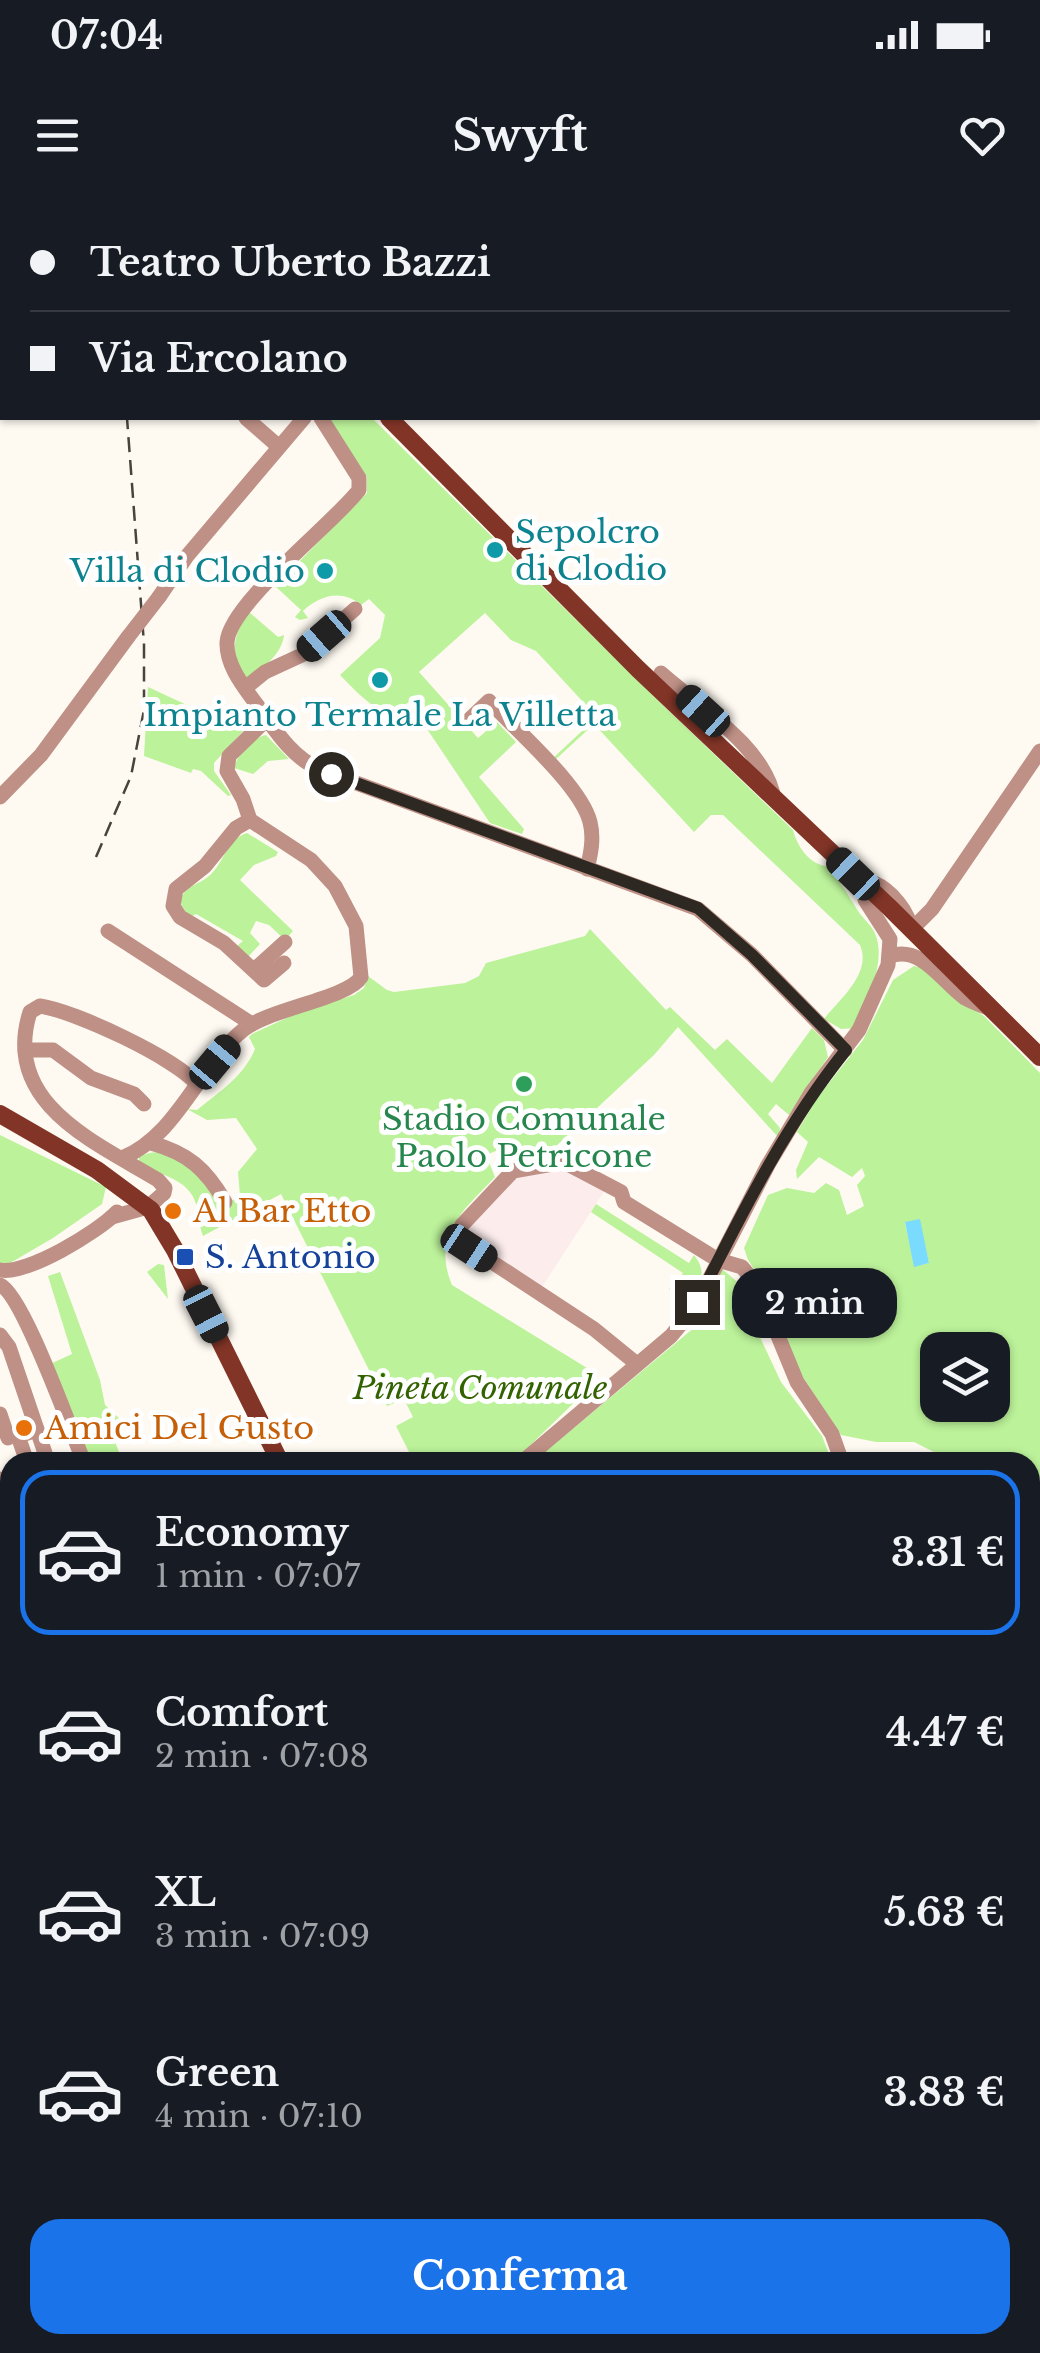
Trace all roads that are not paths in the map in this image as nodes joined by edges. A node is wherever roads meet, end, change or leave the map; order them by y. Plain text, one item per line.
1 (248, 420) edge
2 (302, 420) edge
3 (321, 420) edge
4 (391, 420) edge
5 (278, 446) junction
6 (354, 610) dead end
7 (661, 672) dead end
8 (245, 688) junction
9 (268, 718) junction
10 (469, 720) dead end
11 (1040, 751) edge
12 (0, 797) edge
13 (774, 799) junction
14 (250, 820) junction
15 (587, 869) junction
16 (867, 887) junction
17 (108, 930) dead end
18 (911, 930) junction
19 (285, 942) dead end
20 (889, 960) junction
21 (284, 963) dead end
22 (254, 970) junction
23 (995, 1012) junction
24 (252, 1024) junction
25 (25, 1050) junction
26 (846, 1050) junction
27 (1040, 1057) edge
28 (198, 1084) junction
29 (144, 1104) dead end
30 (0, 1114) edge
31 (151, 1143) junction
32 (122, 1158) junction
33 (116, 1182) junction
34 (133, 1194) junction
35 (225, 1202) dead end
36 (148, 1207) junction
37 (112, 1217) junction
38 (718, 1260) junction
39 (0, 1270) edge
40 (5, 1287) edge
41 (0, 1335) edge
42 (5, 1352) edge
43 (637, 1364) junction
44 (0, 1414) edge
45 (37, 1430) junction
46 (9, 1439) edge
47 (45, 1452) edge
48 (80, 1452) edge
49 (275, 1452) edge
50 (534, 1452) edge
51 (838, 1452) edge

1 - 5 street
2 - 5 street
3 - 8 street
4 - 13 main road
5 - 12 street, bridge
6 - 8 street
7 - 13 street
8 - 9 street
9 - 14 street
9 - 15 street
10 - 15 street
11 - 18 street
13 - 16 main road
14 - 22 street
14 - 24 street
15 - 26 street
16 - 18 main road
16 - 20 street
17 - 24 street
18 - 23 main road
19 - 22 street
20 - 23 street
20 - 26 street
21 - 22 street
23 - 27 main road
24 - 28 street
25 - 28 street
25 - 29 street
25 - 32 street
26 - 38 street
28 - 31 street
30 - 33 main road
31 - 32 street
31 - 35 street
32 - 36 street
33 - 34 main road
33 - 37 street
34 - 36 main road
34 - 37 street
36 - 37 street
36 - 49 main road
37 - 39 street
38 - 43 street
38 - 43 street
38 - 51 street
40 - 48 street
41 - 42 street
42 - 45 street
43 - 50 street
44 - 46 street
45 - 46 street
45 - 47 street

